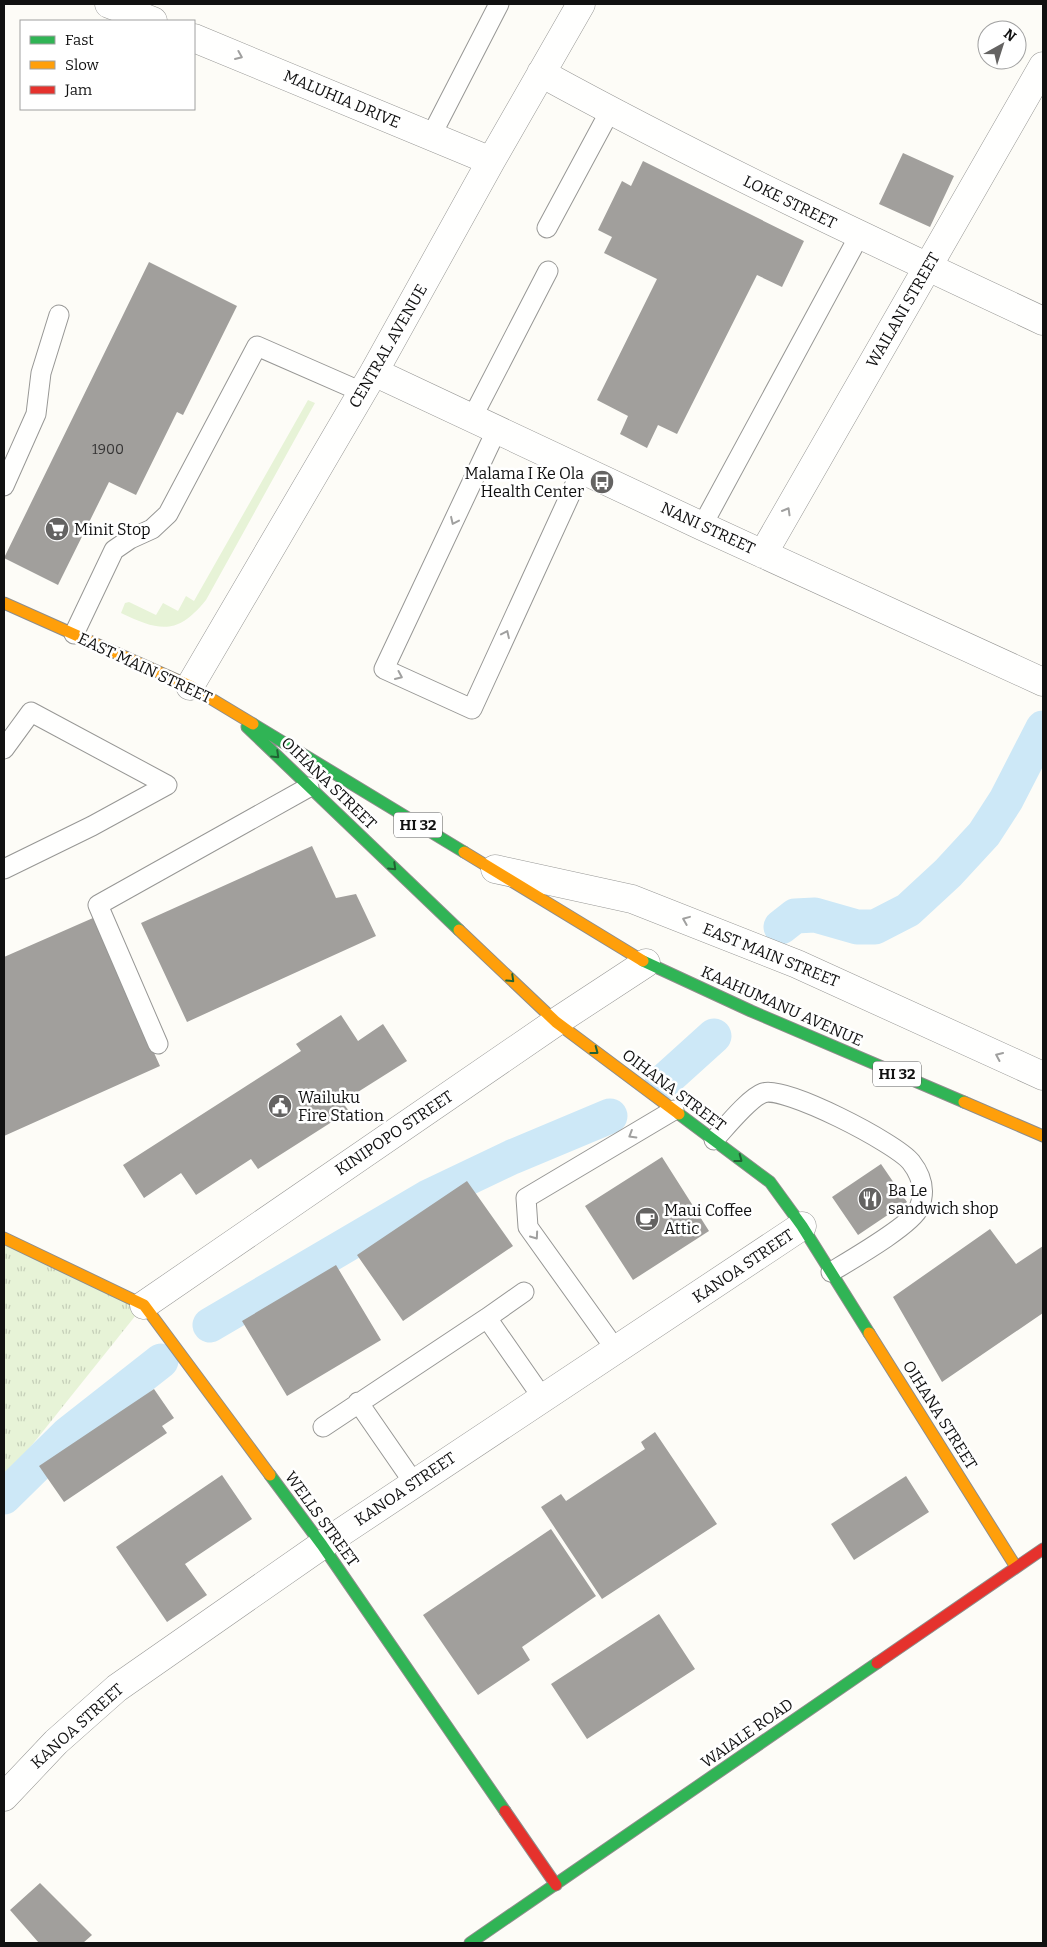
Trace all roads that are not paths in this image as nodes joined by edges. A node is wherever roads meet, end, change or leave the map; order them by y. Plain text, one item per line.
1 (109, 4) edge
2 (499, 4) edge
3 (581, 4) edge
4 (150, 20) edge
5 (195, 38) edge
6 (1043, 66) edge
7 (540, 74) junction
8 (610, 111) junction
9 (431, 136) junction
10 (491, 161) junction
11 (547, 228) dead end
12 (859, 236) junction
13 (927, 267) junction
14 (548, 271) dead end
15 (59, 315) dead end
16 (1043, 321) edge
17 (368, 382) junction
18 (485, 424) junction
19 (582, 469) junction
20 (4, 486) edge
21 (702, 526) junction
22 (763, 554) junction
23 (4, 603) edge
24 (74, 634) junction
25 (1043, 682) edge
26 (190, 686) junction
27 (228, 709) junction
28 (4, 749) edge
29 (309, 787) junction
30 (488, 867) junction
31 (4, 869) edge
32 (646, 963) junction
33 (556, 1022) junction
34 (158, 1044) dead end
35 (1043, 1076) edge
36 (674, 1110) junction
37 (1043, 1136) edge
38 (714, 1140) junction
39 (802, 1226) junction
40 (4, 1238) edge
41 (831, 1272) junction
42 (524, 1292) dead end
43 (144, 1305) junction
44 (487, 1318) junction
45 (616, 1350) junction
46 (542, 1397) junction
47 (358, 1402) junction
48 (323, 1427) dead end
49 (414, 1483) junction
50 (322, 1545) junction
51 (1043, 1549) edge
52 (1016, 1567) junction
53 (4, 1797) edge
54 (556, 1885) junction
55 (470, 1943) edge

1 - 4 street
2 - 9 lane
3 - 7 street, CENTRAL AVENUE
5 -> 9 street, MALUHIA DRIVE
6 - 13 street, WAILANI STREET
7 - 8 street, LOKE STREET
7 - 10 street, CENTRAL AVENUE
8 - 11 lane
8 - 12 street, LOKE STREET
9 - 10 street, MALUHIA DRIVE
10 - 17 street, CENTRAL AVENUE
12 - 13 street, LOKE STREET
12 - 21 lane
13 - 16 street, LOKE STREET
22 -> 13 street, WAILANI STREET
14 - 18 lane
15 - 20 lane
17 - 18 street, NANI STREET
17 - 24 lane
17 - 26 street, CENTRAL AVENUE
18 - 19 street, NANI STREET
18 -> 19 lane
19 - 21 street, NANI STREET
21 - 22 street, NANI STREET
22 - 25 street, NANI STREET
23 - 24 street, EAST MAIN STREET / HI 32
24 - 26 street, EAST MAIN STREET / HI 32
26 - 27 street, EAST MAIN STREET / HI 32
27 -> 29 street, OIHANA STREET
27 - 30 street, EAST MAIN STREET / HI 32
28 - 31 lane
29 -> 33 street, OIHANA STREET
29 - 34 lane
30 - 32 street, EAST MAIN STREET / HI 32
35 -> 30 street, EAST MAIN STREET
32 - 33 street, KINIPOPO STREET
32 - 37 street, KAAHUMANU AVENUE / HI 32
33 -> 36 street, OIHANA STREET
33 - 43 street, KINIPOPO STREET
36 - 38 street, OIHANA STREET
36 -> 45 lane
38 -> 39 street, OIHANA STREET
38 - 41 lane
39 - 41 street, OIHANA STREET
39 - 45 street, KANOA STREET
40 - 43 street, WELLS STREET
41 - 52 street, OIHANA STREET
42 - 44 lane
43 - 50 street, WELLS STREET
44 - 46 lane
44 - 47 lane
45 - 46 street, KANOA STREET
46 - 49 street, KANOA STREET
47 - 48 lane
47 - 49 lane
49 - 50 street, KANOA STREET
50 - 53 street, KANOA STREET
50 - 54 street, WELLS STREET
51 - 52 street, WAIALE ROAD
52 - 54 street, WAIALE ROAD
54 - 55 street, WAIALE ROAD

